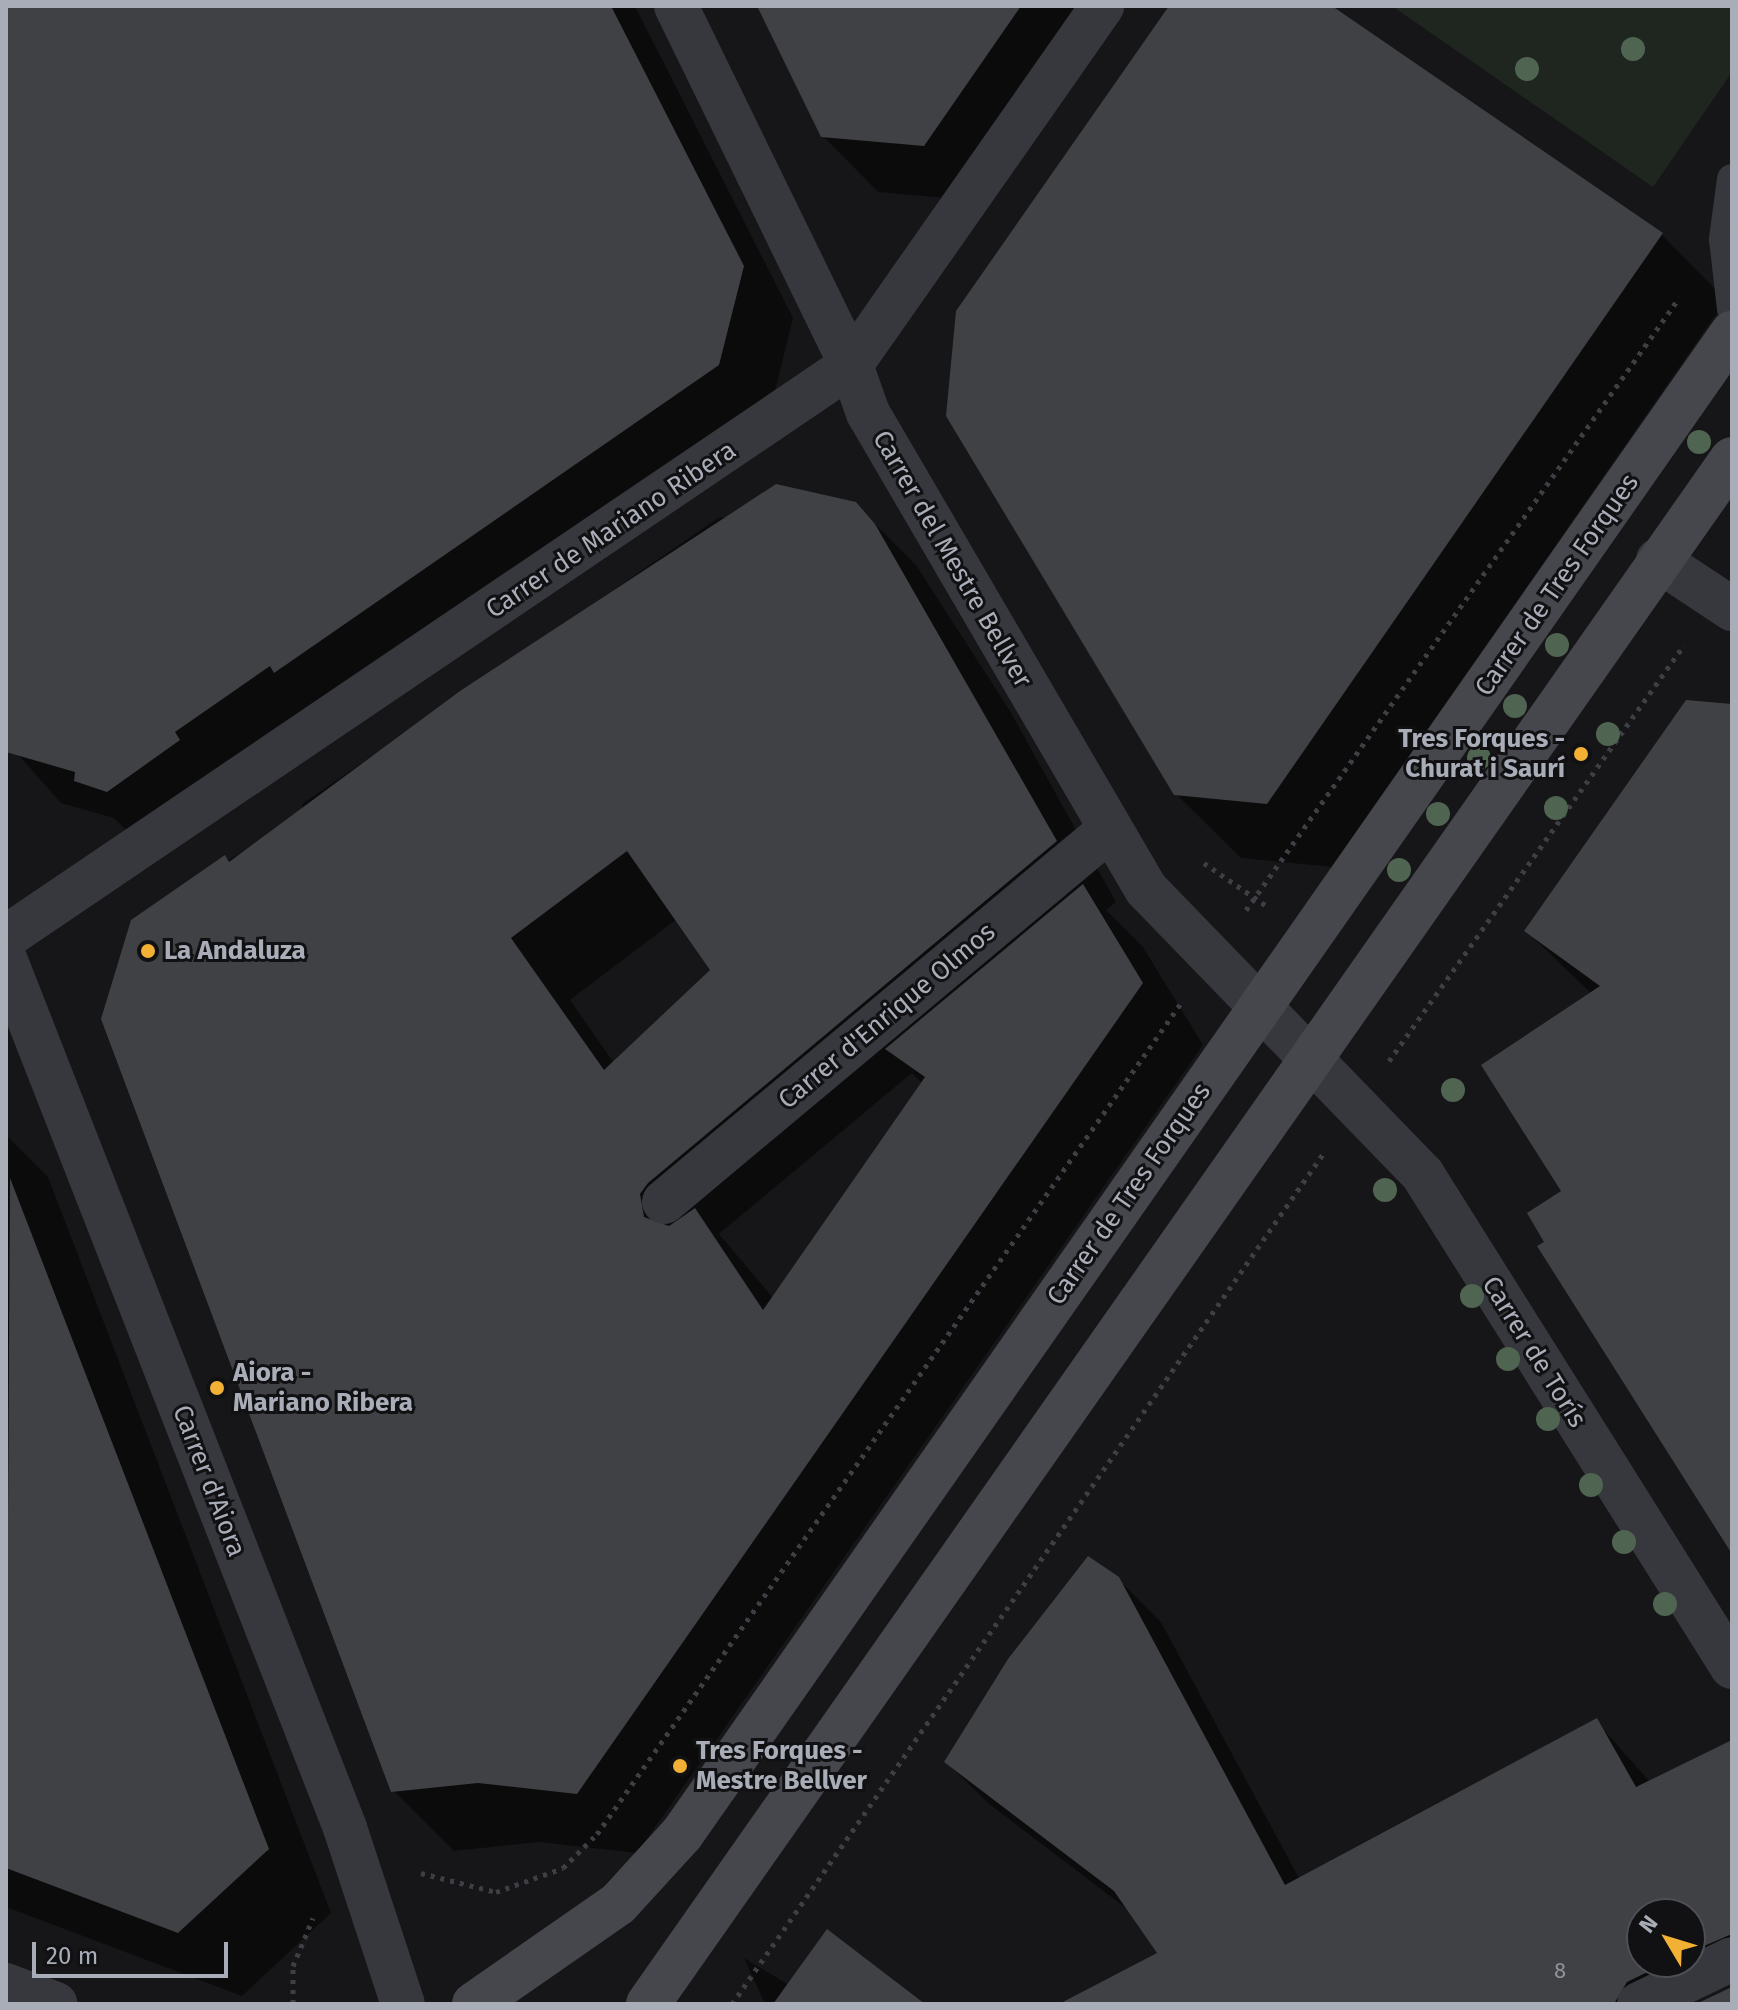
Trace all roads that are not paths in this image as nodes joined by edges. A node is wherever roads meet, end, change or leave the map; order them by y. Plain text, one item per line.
1 (676, 6) edge
2 (1102, 6) edge
3 (1732, 179) edge
4 (1732, 309) edge
5 (1732, 333) edge
6 (851, 365) junction
7 (1732, 459) edge
8 (1599, 525) junction
9 (1658, 560) junction
10 (1732, 609) edge
11 (1109, 830) junction
12 (6, 937) edge
13 (6, 961) edge
14 (1259, 1009) junction
15 (1312, 1056) junction
16 (664, 1202) dead end
17 (1732, 1667) edge
18 (1732, 1959) edge
19 (6, 1985) edge
20 (56, 2004) edge
21 (403, 2004) edge
22 (474, 2004) edge
23 (648, 2004) edge
24 (1639, 2004) edge

1 - 6 street, Carrer del Mestre Bellver
2 - 6 street, Carrer de Mariano Ribera
3 - 4 lane
5 - 8 main road, Carrer de Tres Forques
6 - 11 street, Carrer del Mestre Bellver
6 - 12 street, Carrer de Mariano Ribera
7 - 9 main road
8 - 9 main road
8 - 14 main road, Carrer de Tres Forques
9 - 10 street
9 - 15 main road
11 - 14 street, Carrer del Mestre Bellver
11 - 16 street, Carrer d'Enrique Olmos
13 - 21 street, Carrer d'Aiora
14 - 15 street, Carrer del Mestre Bellver
14 - 22 main road, Carrer de Tres Forques
15 - 17 street, Carrer de Torís
15 - 23 main road
18 - 24 street
19 - 20 street

